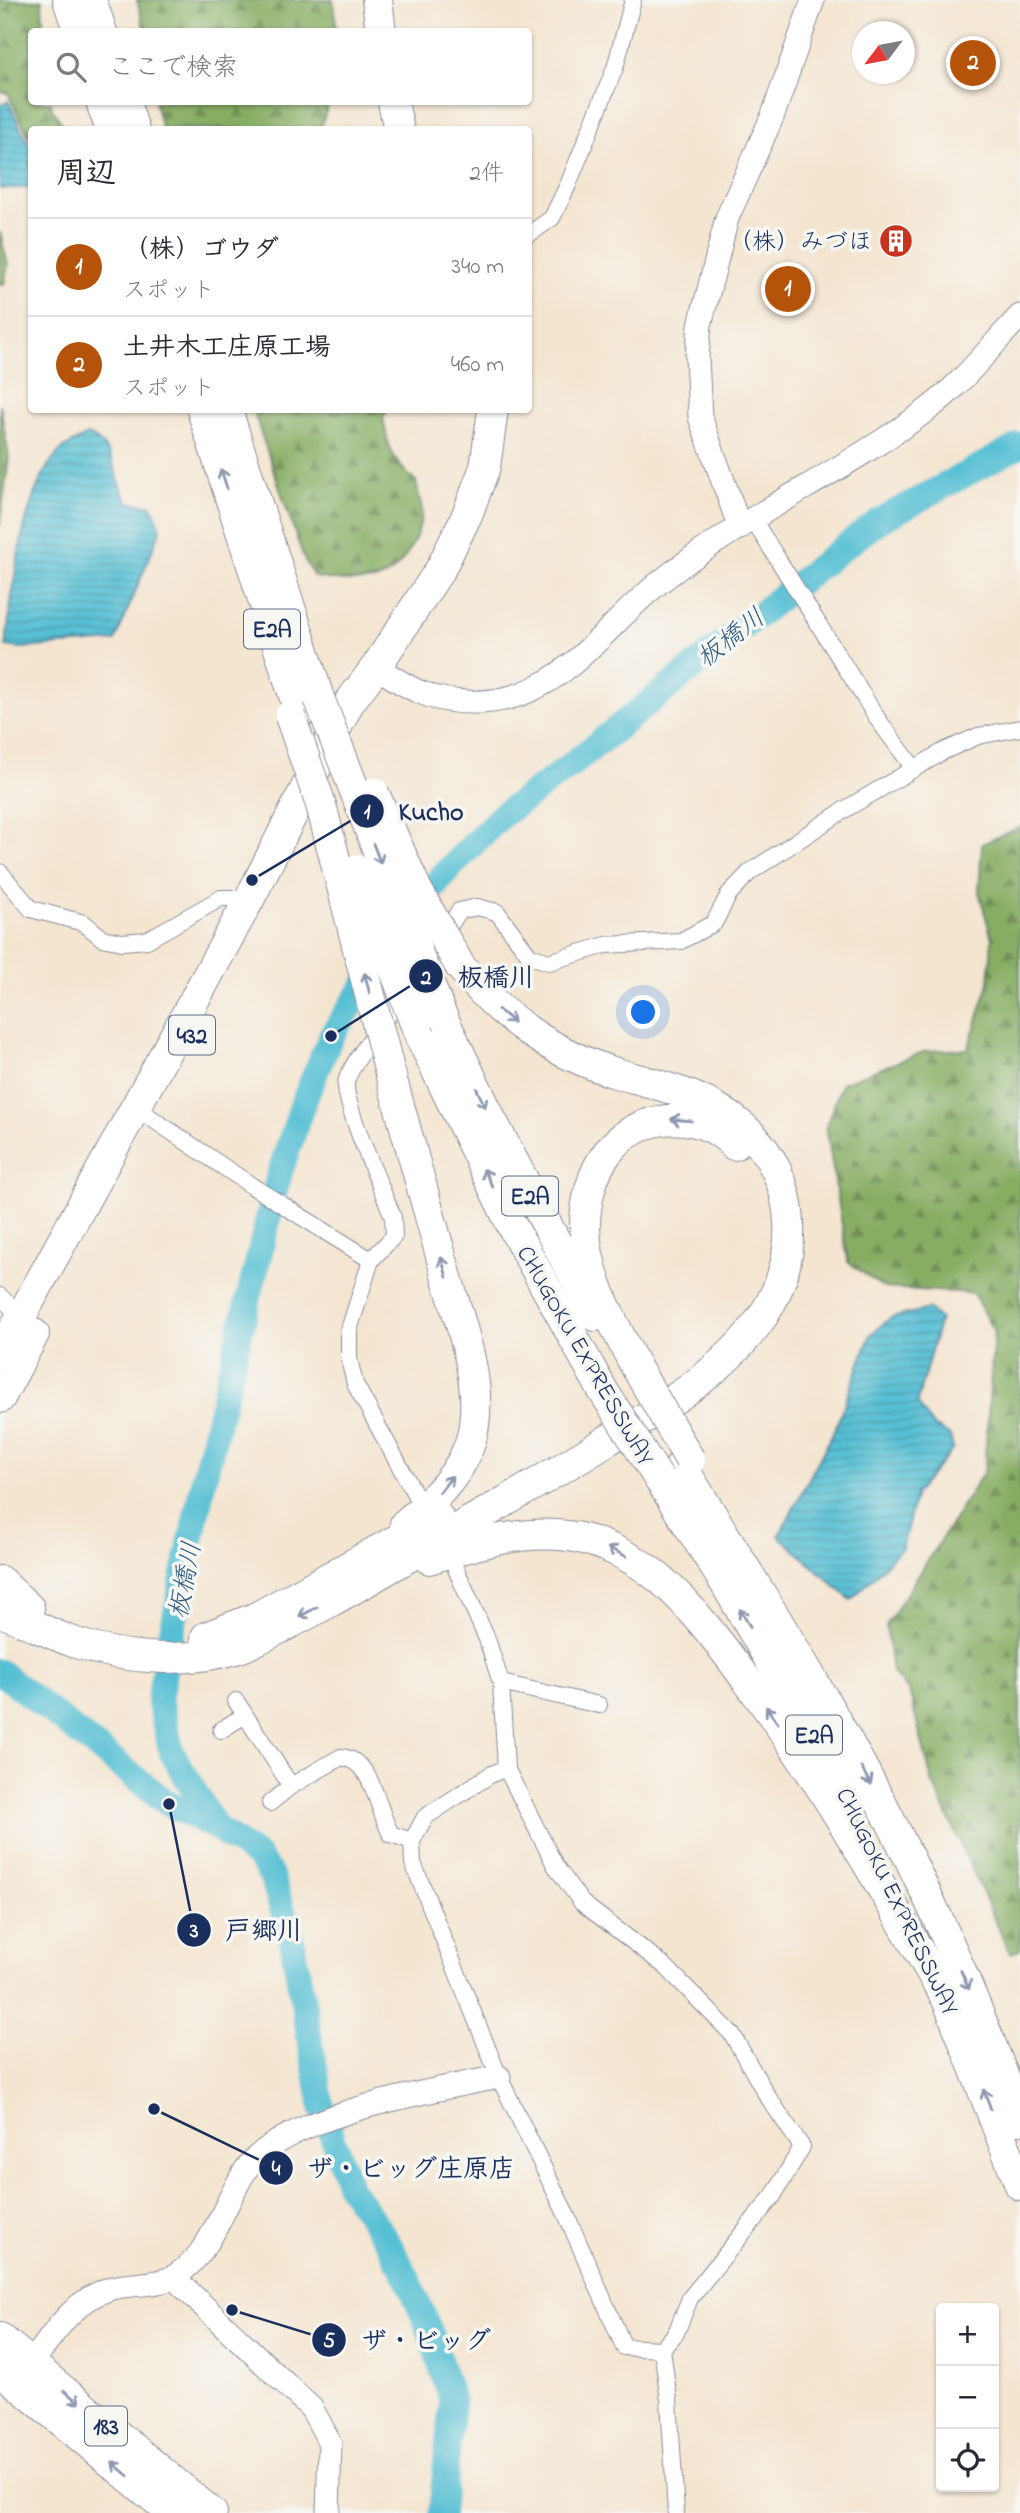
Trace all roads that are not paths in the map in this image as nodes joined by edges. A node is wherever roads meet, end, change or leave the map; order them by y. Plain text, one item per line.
1 (68, 0) edge
2 (91, 0) edge
3 (377, 0) edge
4 (633, 0) edge
5 (813, 0) edge
6 (78, 28) edge
7 (101, 28) edge
8 (380, 28) edge
9 (103, 105) edge
10 (126, 105) edge
11 (394, 105) edge
12 (110, 126) edge
13 (133, 126) edge
14 (399, 126) edge
15 (532, 232) edge
16 (1020, 316) edge
17 (203, 413) edge
18 (228, 413) edge
19 (493, 413) edge
20 (746, 523) junction
21 (258, 542) junction
22 (376, 667) junction
23 (309, 705) junction
24 (1020, 728) edge
25 (913, 767) junction
26 (0, 873) edge
27 (250, 898) junction
28 (148, 1116) junction
29 (371, 1260) junction
30 (0, 1296) edge
31 (21, 1318) junction
32 (0, 1355) edge
33 (632, 1370) junction
34 (0, 1398) edge
35 (677, 1468) junction
36 (416, 1496) dead end
37 (456, 1569) dead end
38 (363, 1570) junction
39 (0, 1581) edge
40 (0, 1591) edge
41 (12, 1612) edge
42 (501, 1683) junction
43 (598, 1705) dead end
44 (220, 1730) dead end
45 (506, 1768) junction
46 (291, 1786) junction
47 (270, 1803) dead end
48 (412, 1841) junction
49 (949, 2003) junction
50 (499, 2077) junction
51 (1020, 2120) edge
52 (1020, 2185) edge
53 (173, 2277) junction
54 (0, 2338) edge
55 (662, 2349) junction
56 (16, 2372) edge
57 (172, 2513) edge
58 (212, 2513) edge
59 (328, 2513) edge
60 (676, 2513) edge

1 - 6 highway
2 - 7 highway
3 - 8 highway
4 - 15 street
5 - 20 street
9 - 12 highway
10 - 13 highway
11 - 14 highway
16 - 20 street
21 -> 17 highway, CHUGOKU EXPRESSWAY / E2A
18 - 21 highway, CHUGOKU EXPRESSWAY / E2A
19 - 22 highway, 432
20 - 22 street
20 - 25 street
21 - 23 highway, CHUGOKU EXPRESSWAY / E2A
22 - 27 highway, 432
22 - 28 highway, 432
23 -> 33 highway, CHUGOKU EXPRESSWAY / E2A, bridge
35 -> 23 highway, CHUGOKU EXPRESSWAY / E2A, bridge
38 -> 23 highway, bridge
23 -> 38 highway, bridge
24 - 25 street
25 - 29 street
26 - 27 street
27 - 31 highway, 432
28 - 29 street
28 - 34 highway, 432
29 - 36 street
30 - 31 street
31 - 32 highway, 432
33 - 35 highway, CHUGOKU EXPRESSWAY / E2A
38 -> 33 highway
49 -> 35 highway, CHUGOKU EXPRESSWAY / E2A
35 -> 51 highway, CHUGOKU EXPRESSWAY / E2A
37 - 42 street
38 - 41 highway
49 -> 38 highway
39 - 41 highway
40 - 41 highway
42 - 43 street
42 - 45 street
44 - 46 street
45 - 48 street
45 - 55 street
46 - 47 street
46 - 48 street
48 - 50 street
52 -> 49 highway, CHUGOKU EXPRESSWAY / E2A
50 - 53 street
50 - 55 street
53 - 56 street
53 - 59 street
54 - 56 highway, 183
55 - 60 street
57 -> 56 highway, 183
56 -> 58 highway, 183

